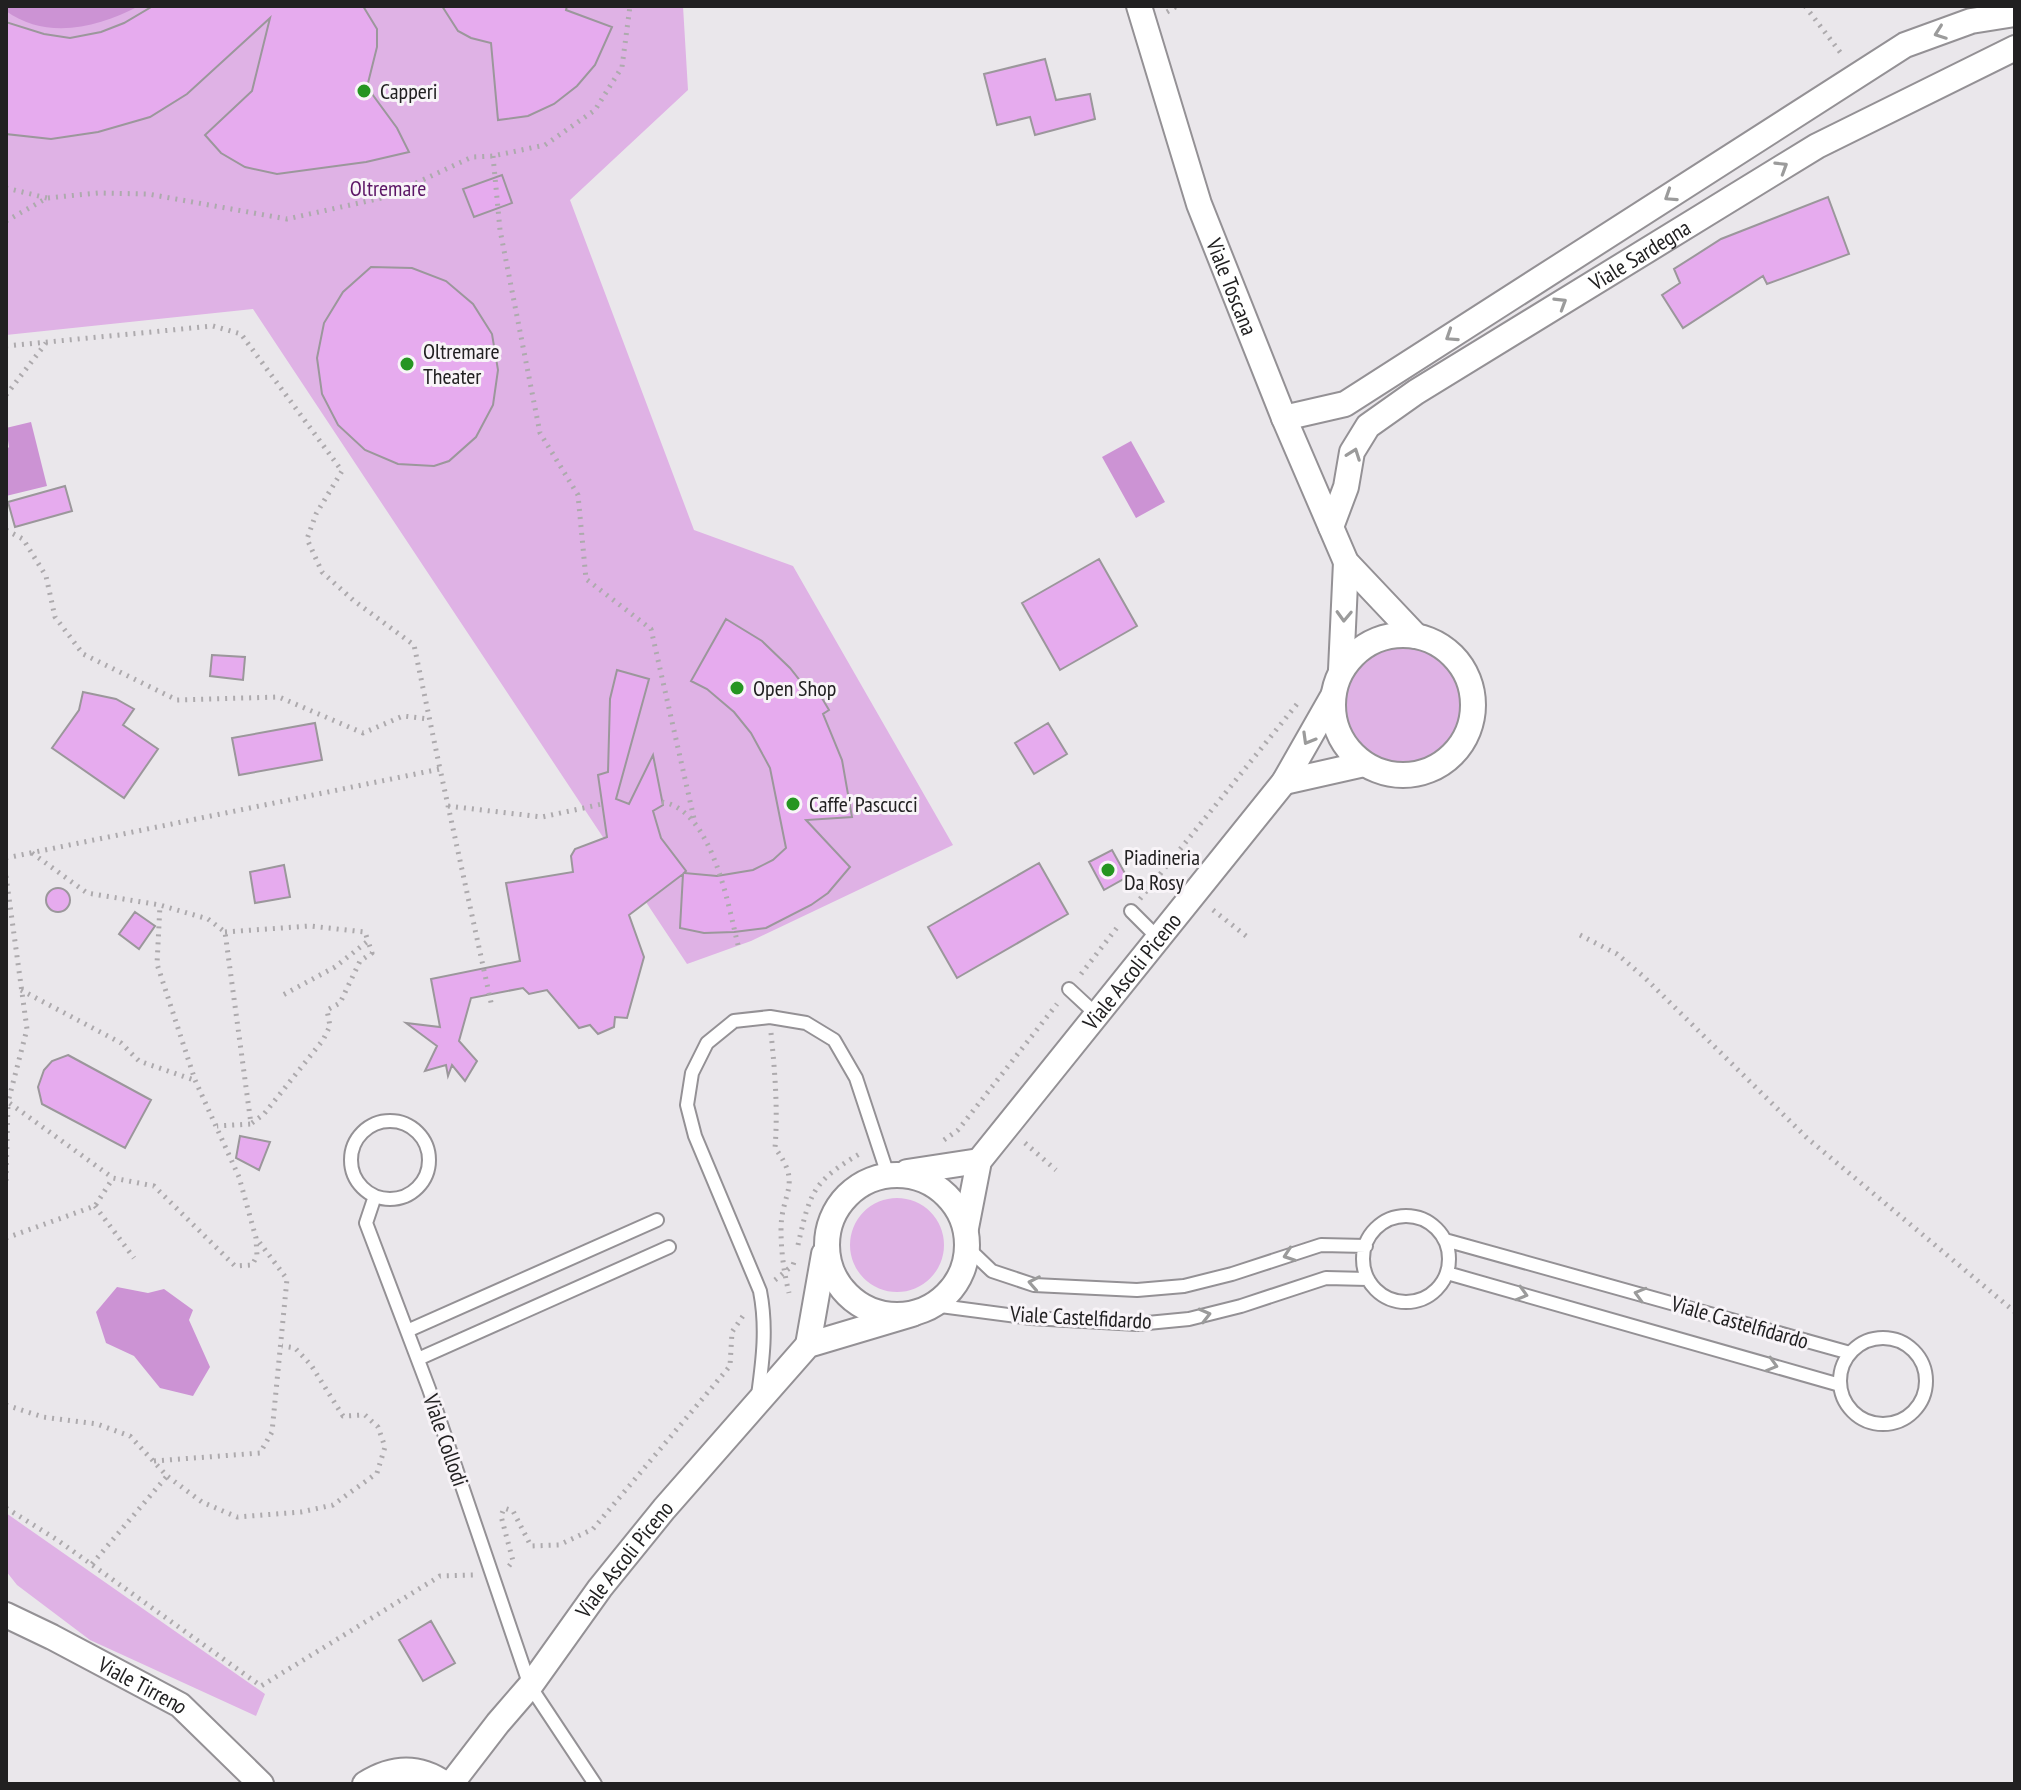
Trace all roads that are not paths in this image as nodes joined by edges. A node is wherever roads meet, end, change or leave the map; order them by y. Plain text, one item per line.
1 (1139, 6) edge
2 (2015, 14) edge
3 (2015, 48) edge
4 (1284, 418) junction
5 (1331, 527) junction
6 (1346, 562) junction
7 (1416, 636) junction
8 (1341, 670) junction
9 (1333, 696) junction
10 (1364, 764) junction
11 (1284, 782) junction
12 (1131, 911) road end
13 (1158, 938) junction
14 (1069, 989) road end
15 (1097, 1015) junction
16 (979, 1161) junction
17 (888, 1175) junction
18 (375, 1196) junction
19 (657, 1220) dead end
20 (827, 1235) junction
21 (967, 1238) junction
22 (1445, 1240) junction
23 (1366, 1246) junction
24 (669, 1247) dead end
25 (1447, 1273) junction
26 (1368, 1279) junction
27 (922, 1310) junction
28 (407, 1331) junction
29 (810, 1333) junction
30 (1850, 1353) junction
31 (418, 1359) junction
32 (1840, 1385) junction
33 (756, 1404) junction
34 (6, 1615) edge
35 (530, 1686) junction
36 (261, 1784) edge
37 (365, 1784) edge
38 (445, 1784) edge
39 (451, 1784) edge
40 (595, 1784) edge

1 - 4 street, Viale Toscana
2 -> 4 street, Viale Sardegna
5 -> 3 street, Viale Sardegna
4 - 5 street, Viale Toscana
5 - 6 street, Viale Toscana
6 - 7 street, Viale Toscana
6 -> 8 street, Viale Toscana
7 - 8 street
7 - 10 street
8 - 9 street
9 - 10 street
9 -> 11 street, Viale Ascoli Piceno
10 - 11 street
11 - 13 street, Viale Ascoli Piceno
12 - 13 lane
13 - 15 street, Viale Ascoli Piceno
14 - 15 lane
15 - 16 street, Viale Ascoli Piceno
16 - 17 street
16 - 21 street, Viale Ascoli Piceno
17 - 20 street
17 - 21 street
17 - 33 lane
18 - 18 lane
18 - 28 lane, Viale Collodi
19 - 28 lane
20 - 27 street
20 - 29 street
23 -> 21 lane, Viale Castelfidardo
21 - 27 street
22 - 23 lane
22 - 25 lane
30 -> 22 lane, Viale Castelfidardo
23 - 26 lane
24 - 31 lane
25 - 26 lane
25 -> 32 lane, Viale Castelfidardo
27 -> 26 lane, Viale Castelfidardo
27 - 29 street
28 - 31 lane, Viale Collodi
29 - 33 street, Viale Ascoli Piceno
30 - 32 lane
30 - 32 lane
31 - 35 lane, Viale Collodi
33 - 35 street, Viale Ascoli Piceno
34 - 36 street, Viale Tirreno
35 - 39 street, Viale Ascoli Piceno
35 - 40 lane, Viale Collodi
37 - 38 street

